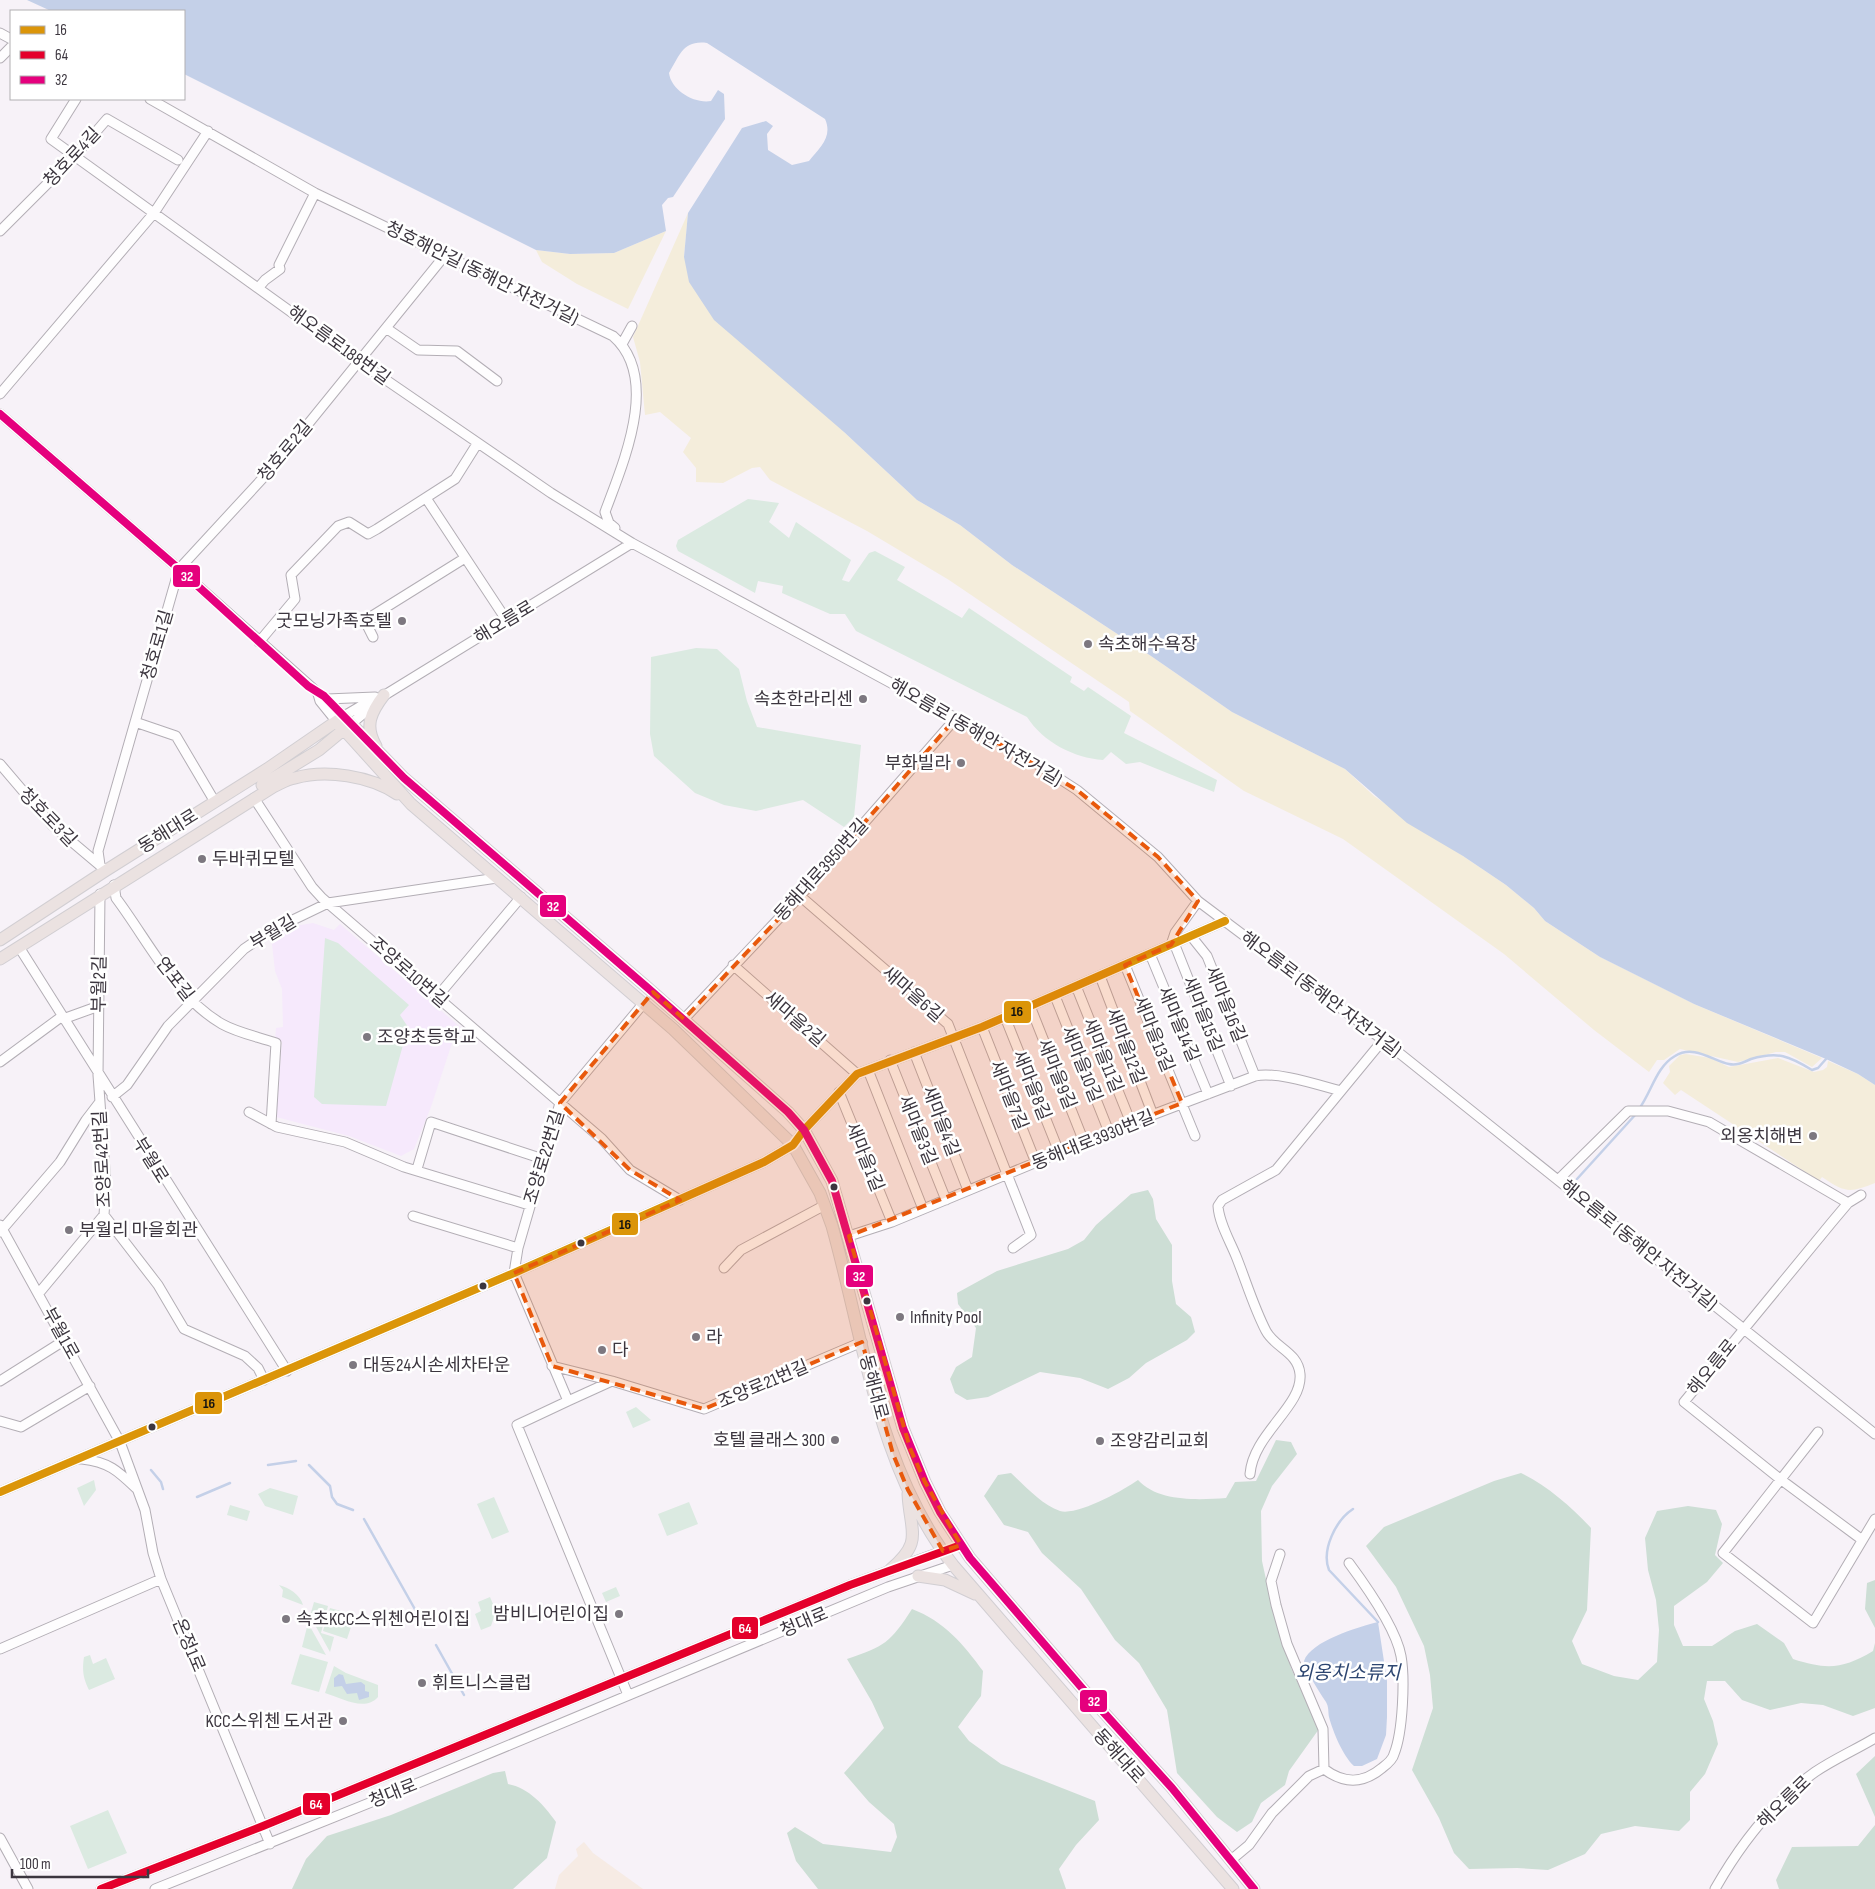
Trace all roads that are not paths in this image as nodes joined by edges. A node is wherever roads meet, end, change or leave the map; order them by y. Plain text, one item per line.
1 (10, 48) edge
2 (0, 58) edge
3 (75, 100) edge
4 (152, 100) edge
5 (208, 131) junction
6 (75, 156) junction
7 (178, 160) dead end
8 (315, 193) junction
9 (154, 213) junction
10 (0, 231) edge
11 (446, 254) junction
12 (259, 287) junction
13 (632, 326) dead end
14 (386, 328) junction
15 (622, 344) junction
16 (360, 360) junction
17 (497, 381) dead end
18 (0, 394) edge
19 (0, 414) edge
20 (477, 444) junction
21 (426, 498) junction
22 (632, 543) junction
23 (466, 558) junction
24 (179, 569) junction
25 (507, 621) junction
26 (373, 637) dead end
27 (259, 642) junction
28 (318, 694) junction
29 (380, 698) junction
30 (327, 699) junction
31 (956, 718) junction
32 (135, 722) junction
33 (344, 723) junction
34 (382, 756) junction
35 (0, 764) edge
36 (254, 798) junction
37 (215, 802) junction
38 (411, 804) junction
39 (212, 824) junction
40 (103, 868) junction
41 (497, 878) junction
42 (114, 885) junction
43 (100, 894) junction
44 (800, 896) junction
45 (520, 897) junction
46 (1198, 901) junction
47 (328, 903) junction
48 (1225, 921) junction
49 (1191, 936) junction
50 (0, 940) edge
51 (1172, 944) junction
52 (19, 947) junction
53 (1150, 954) junction
54 (0, 960) edge
55 (734, 965) junction
56 (1126, 965) junction
57 (1100, 976) junction
58 (1076, 986) junction
59 (653, 992) junction
60 (1055, 996) junction
61 (437, 997) junction
62 (191, 1002) junction
63 (643, 1004) junction
64 (99, 1006) junction
65 (1030, 1006) junction
66 (1005, 1017) junction
67 (62, 1018) junction
68 (684, 1019) junction
69 (982, 1027) junction
70 (954, 1036) junction
71 (1383, 1040) junction
72 (914, 1052) junction
73 (890, 1060) junction
74 (0, 1062) edge
75 (868, 1070) junction
76 (98, 1074) junction
77 (857, 1074) junction
78 (1255, 1076) junction
79 (1231, 1086) junction
80 (1341, 1091) junction
81 (839, 1092) junction
82 (1208, 1094) junction
83 (112, 1097) junction
84 (560, 1102) junction
85 (99, 1103) junction
86 (1182, 1103) junction
87 (249, 1112) dead end
88 (1153, 1115) junction
89 (1131, 1123) junction
90 (271, 1124) junction
91 (804, 1130) junction
92 (1109, 1132) junction
93 (1195, 1136) dead end
94 (1084, 1142) junction
95 (793, 1145) junction
96 (1059, 1152) junction
97 (543, 1159) junction
98 (1036, 1163) junction
99 (417, 1169) junction
100 (1008, 1175) junction
101 (1558, 1180) junction
102 (968, 1190) junction
103 (1861, 1194) dead end
104 (680, 1200) junction
105 (946, 1200) junction
106 (1848, 1203) junction
107 (529, 1205) junction
108 (825, 1205) junction
109 (923, 1209) junction
110 (104, 1215) junction
111 (414, 1216) dead end
112 (892, 1222) junction
113 (1, 1229) edge
114 (849, 1236) junction
115 (518, 1248) junction
116 (1014, 1248) dead end
117 (724, 1268) dead end
118 (514, 1273) junction
119 (39, 1293) junction
120 (1743, 1329) junction
121 (65, 1340) junction
122 (862, 1342) junction
123 (552, 1366) junction
124 (287, 1371) junction
125 (264, 1380) junction
126 (0, 1381) edge
127 (612, 1381) junction
128 (90, 1386) junction
129 (568, 1402) junction
130 (0, 1421) edge
131 (1818, 1432) dead end
132 (1875, 1434) edge
133 (120, 1442) junction
134 (80, 1459) junction
135 (1250, 1474) dead end
136 (1780, 1479) junction
137 (908, 1490) junction
138 (139, 1491) junction
139 (0, 1492) edge
140 (1875, 1519) edge
141 (1861, 1539) junction
142 (961, 1545) junction
143 (943, 1551) junction
144 (1280, 1554) dead end
145 (970, 1558) junction
146 (1349, 1563) dead end
147 (953, 1565) junction
148 (890, 1570) junction
149 (918, 1576) junction
150 (162, 1579) junction
151 (982, 1598) junction
152 (811, 1601) junction
153 (819, 1616) junction
154 (0, 1649) edge
155 (622, 1679) junction
156 (628, 1695) junction
157 (1875, 1738) edge
158 (1324, 1769) junction
159 (263, 1826) junction
160 (1, 1844) edge
161 (270, 1844) junction
162 (239, 1856) junction
163 (1231, 1860) junction
164 (28, 1889) edge
165 (101, 1889) edge
166 (155, 1889) edge
167 (171, 1889) edge
168 (1232, 1889) edge
169 (1254, 1889) edge
170 (1715, 1889) edge

1 - 2 street
3 - 6 street, 해오름로188번길
4 - 5 street, 청호해안길 (동해안 자전거길)
5 - 8 street, 청호해안길 (동해안 자전거길)
5 - 9 street
6 - 7 street, 청호로4길
6 - 9 street, 해오름로188번길
6 - 10 street, 청호로4길
8 - 11 street, 청호해안길 (동해안 자전거길)
8 - 12 street
9 - 12 street, 해오름로188번길
9 - 18 street
11 - 14 street, 청호로2길
11 - 15 street, 청호해안길 (동해안 자전거길)
12 - 16 street, 해오름로188번길
13 - 15 street
14 - 16 street, 청호로2길
14 - 17 street
15 - 22 street
16 - 20 street, 해오름로188번길
16 - 24 street, 청호로2길
19 - 24 street
20 - 21 street
20 - 22 street, 해오름로188번길
21 - 23 street
21 - 27 street
22 - 25 street, 해오름로
22 - 31 street, 해오름로 (동해안 자전거길)
23 - 25 street
23 - 26 street
24 - 27 street
24 - 32 street, 청호로1길
25 - 29 street, 해오름로
27 - 28 street
28 - 30 street
28 - 33 street
29 - 30 street
29 - 33 street, 해오름로
29 - 34 main road
30 - 33 street
31 - 44 street, 동해대로3950번길
31 - 46 street, 해오름로 (동해안 자전거길)
32 - 37 street
32 - 40 street, 청호로1길
33 - 34 main road, 동해대로
33 - 37 main road, 동해대로
33 - 38 main road, 동해대로
33 - 39 main road, 동해대로
34 - 59 main road, 동해대로
35 - 40 street, 청호로3길
36 - 38 main road, 동해대로
36 - 39 main road, 동해대로
36 - 47 street, 조양로10번길
37 - 40 main road, 동해대로
38 - 41 main road, 동해대로
39 - 42 main road, 동해대로
40 - 42 main road
40 - 50 main road, 동해대로
41 - 45 main road, 동해대로
41 - 47 street, 부월길
42 - 43 main road, 동해대로
42 - 62 street, 연포길
43 - 52 main road, 동해대로
43 - 64 street, 부월2길
44 - 55 street, 동해대로3950번길
44 - 70 street, 새마을6길
45 - 61 street
45 - 63 main road, 동해대로
46 - 48 street, 해오름로 (동해안 자전거길)
46 - 51 street
47 - 61 street, 조양로10번길
47 - 62 street, 부월길
48 - 49 street
48 - 71 street, 해오름로 (동해안 자전거길)
49 - 51 street
49 - 78 street, 새마을16길
51 - 53 street
51 - 79 street, 새마을15길
52 - 54 main road, 동해대로
52 - 67 street, 부월로
53 - 56 street
53 - 82 street, 새마을14길
55 - 68 street, 동해대로3950번길
55 - 77 street, 새마을2길
56 - 57 street
56 - 86 street, 새마을13길
57 - 58 street
57 - 88 street, 새마을12길
58 - 60 street
58 - 89 street, 새마을11길
59 - 63 main road
59 - 68 main road, 동해대로
60 - 65 street
60 - 92 street, 새마을10길
61 - 84 street, 조양로10번길
62 - 83 street, 부월길
62 - 90 street, 연포길
63 - 84 street, 조양로22번길
63 - 95 main road, 동해대로
64 - 67 street
64 - 76 street, 부월2길
65 - 66 street
65 - 94 street, 새마을9길
66 - 69 street
66 - 96 street, 새마을8길
67 - 74 street
67 - 76 street, 부월로
68 - 91 main road, 동해대로
69 - 70 street
69 - 98 street, 새마을7길
70 - 72 street
70 - 100 street, 새마을6길
71 - 80 street
71 - 101 street, 해오름로 (동해안 자전거길)
72 - 73 street
72 - 102 street, 새마을4길
73 - 75 street
73 - 105 street, 새마을3길
75 - 77 street
75 - 109 street
76 - 83 street, 부월로
76 - 85 street, 조양로42번길
77 - 81 street
78 - 79 street, 동해대로3930번길
78 - 80 street, 동해대로3930번길
79 - 82 street, 동해대로3930번길
80 - 135 street
81 - 91 street
81 - 112 street, 새마을1길
82 - 86 street, 동해대로3930번길
83 - 124 street, 부월로
84 - 97 street, 조양로22번길
84 - 104 street, 조양로10번길
85 - 110 street, 조양로42번길
85 - 113 street
86 - 88 street, 동해대로3930번길
86 - 93 street, 새마을13길
87 - 90 street
88 - 89 street, 동해대로3930번길
89 - 92 street, 동해대로3930번길
90 - 99 street
91 - 95 street
91 - 114 main road, 동해대로
92 - 94 street, 동해대로3930번길
94 - 96 street, 동해대로3930번길
95 - 104 street
95 - 108 main road, 동해대로
96 - 98 street, 동해대로3930번길
97 - 99 street
97 - 107 street, 조양로22번길
98 - 100 street, 동해대로3930번길
99 - 107 street
100 - 102 street, 동해대로3930번길
100 - 116 street, 새마을6길
101 - 106 street
101 - 120 street, 해오름로 (동해안 자전거길)
102 - 105 street, 동해대로3930번길
103 - 106 street
104 - 118 street
105 - 109 street, 동해대로3930번길
106 - 120 street
107 - 115 street, 조양로22번길
108 - 117 street
108 - 122 main road, 동해대로
109 - 112 street, 동해대로3930번길
110 - 119 street
110 - 125 street, 조양로42번길
111 - 115 street
112 - 114 street, 동해대로3930번길
113 - 119 street, 부월1로
114 - 142 main road, 동해대로
115 - 118 street, 조양로22번길
118 - 123 street
118 - 124 street
119 - 121 street, 부월1로
120 - 132 street, 해오름로 (동해안 자전거길)
120 - 136 street, 해오름로
121 - 126 street
121 - 128 street, 부월1로
122 - 127 street, 조양로21번길
122 - 137 main road, 동해대로
123 - 127 street, 조양로21번길
123 - 129 street
124 - 125 street
125 - 133 street
127 - 129 street
128 - 130 street
128 - 133 street, 부월1로
129 - 155 street
131 - 136 street
133 - 134 street
133 - 138 street, 온정1로
134 - 138 street
134 - 139 street
136 - 141 street
136 - 141 street
137 - 143 main road, 동해대로
137 - 148 main road
138 - 150 street, 온정1로
140 - 141 street
142 - 143 main road
142 - 145 main road, 동해대로
143 - 147 main road, 동해대로
143 - 148 street, 청대로
144 - 158 street
145 - 147 main road
145 - 163 main road, 동해대로
146 - 158 street
147 - 149 street, 청대로
147 - 151 main road, 동해대로
148 - 152 street, 청대로
149 - 151 main road
149 - 153 street, 청대로
150 - 154 street
150 - 159 street, 온정1로
151 - 168 main road, 동해대로
152 - 153 street
152 - 155 street, 청대로
153 - 156 street, 청대로
155 - 156 street
155 - 159 street, 청대로
156 - 161 street, 청대로
157 - 170 street, 해오름로
158 - 163 street
159 - 161 street, 온정1로
159 - 165 street, 청대로
160 - 164 street
161 - 162 street, 청대로
162 - 166 street, 청대로
162 - 167 street
163 - 169 main road, 동해대로

